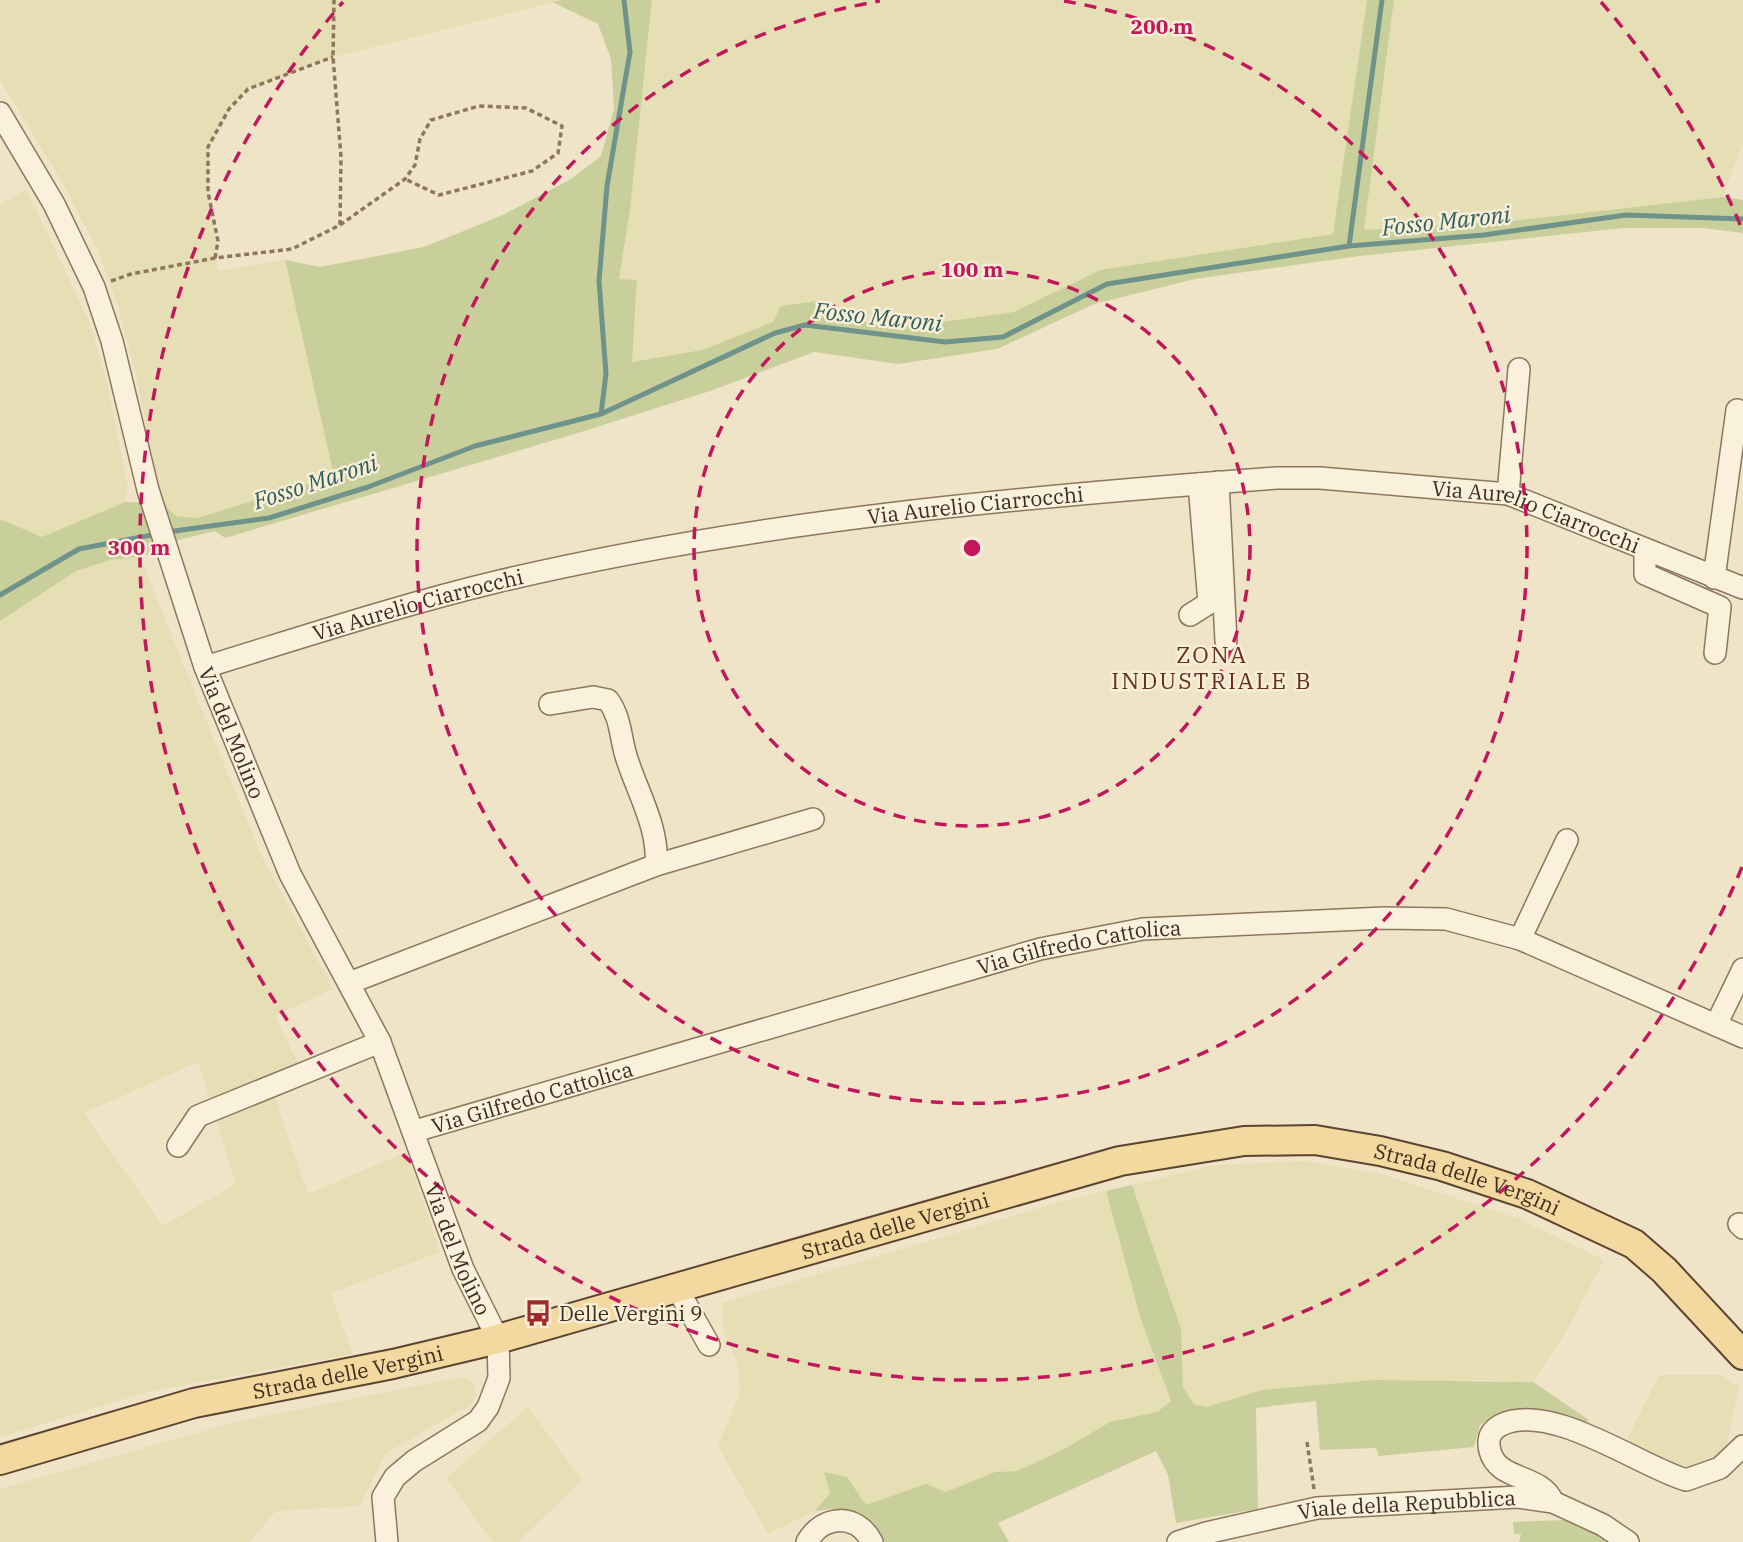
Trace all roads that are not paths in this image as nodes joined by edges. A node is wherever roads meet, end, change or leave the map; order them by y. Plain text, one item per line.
1 (0, 113) edge
2 (1519, 369) dead end
3 (1737, 410) dead end
4 (1209, 483) junction
5 (1508, 494) junction
6 (1645, 550) junction
7 (1714, 578) junction
8 (1743, 588) edge
9 (1190, 615) dead end
10 (1226, 641) dead end
11 (1715, 653) dead end
12 (205, 667) junction
13 (550, 704) dead end
14 (813, 819) dead end
15 (1567, 840) dead end
16 (656, 865) junction
17 (1520, 939) junction
18 (1743, 969) edge
19 (349, 983) junction
20 (1716, 1025) junction
21 (1743, 1037) edge
22 (380, 1042) junction
23 (415, 1131) junction
24 (177, 1146) dead end
25 (677, 1288) junction
26 (498, 1339) junction
27 (709, 1345) dead end
28 (1743, 1355) edge
29 (1743, 1446) edge
30 (0, 1460) edge
31 (1553, 1502) junction
32 (387, 1542) edge
33 (807, 1542) edge
34 (821, 1542) edge
35 (860, 1542) edge
36 (872, 1542) edge
37 (1178, 1542) edge
38 (1628, 1542) edge

1 - 12 street, Via del Molino
2 - 5 street
3 - 7 street
4 - 5 street, Via Aurelio Ciarrocchi
4 - 9 street
4 - 10 street
4 - 12 street, Via Aurelio Ciarrocchi
5 - 6 street, Via Aurelio Ciarrocchi
6 - 7 street, Via Aurelio Ciarrocchi
6 - 11 street
7 - 8 street, Via Aurelio Ciarrocchi
12 - 19 street, Via del Molino
13 - 16 street
14 - 16 street
15 - 17 street
16 - 19 street
17 - 20 street, Via Gilfredo Cattolica
17 - 23 street, Via Gilfredo Cattolica
18 - 20 street
19 - 22 street, Via del Molino
20 - 21 street, Via Gilfredo Cattolica
22 - 23 street, Via del Molino
22 - 24 street
23 - 26 street, Via del Molino
25 - 26 main road, Strada delle Vergini
25 - 27 street
25 - 28 main road, Strada delle Vergini
26 - 30 main road, Strada delle Vergini
26 - 32 street
29 - 31 street
31 - 37 street, Viale della Repubblica
31 - 38 street, Viale della Repubblica
33 - 36 street
34 - 35 street

